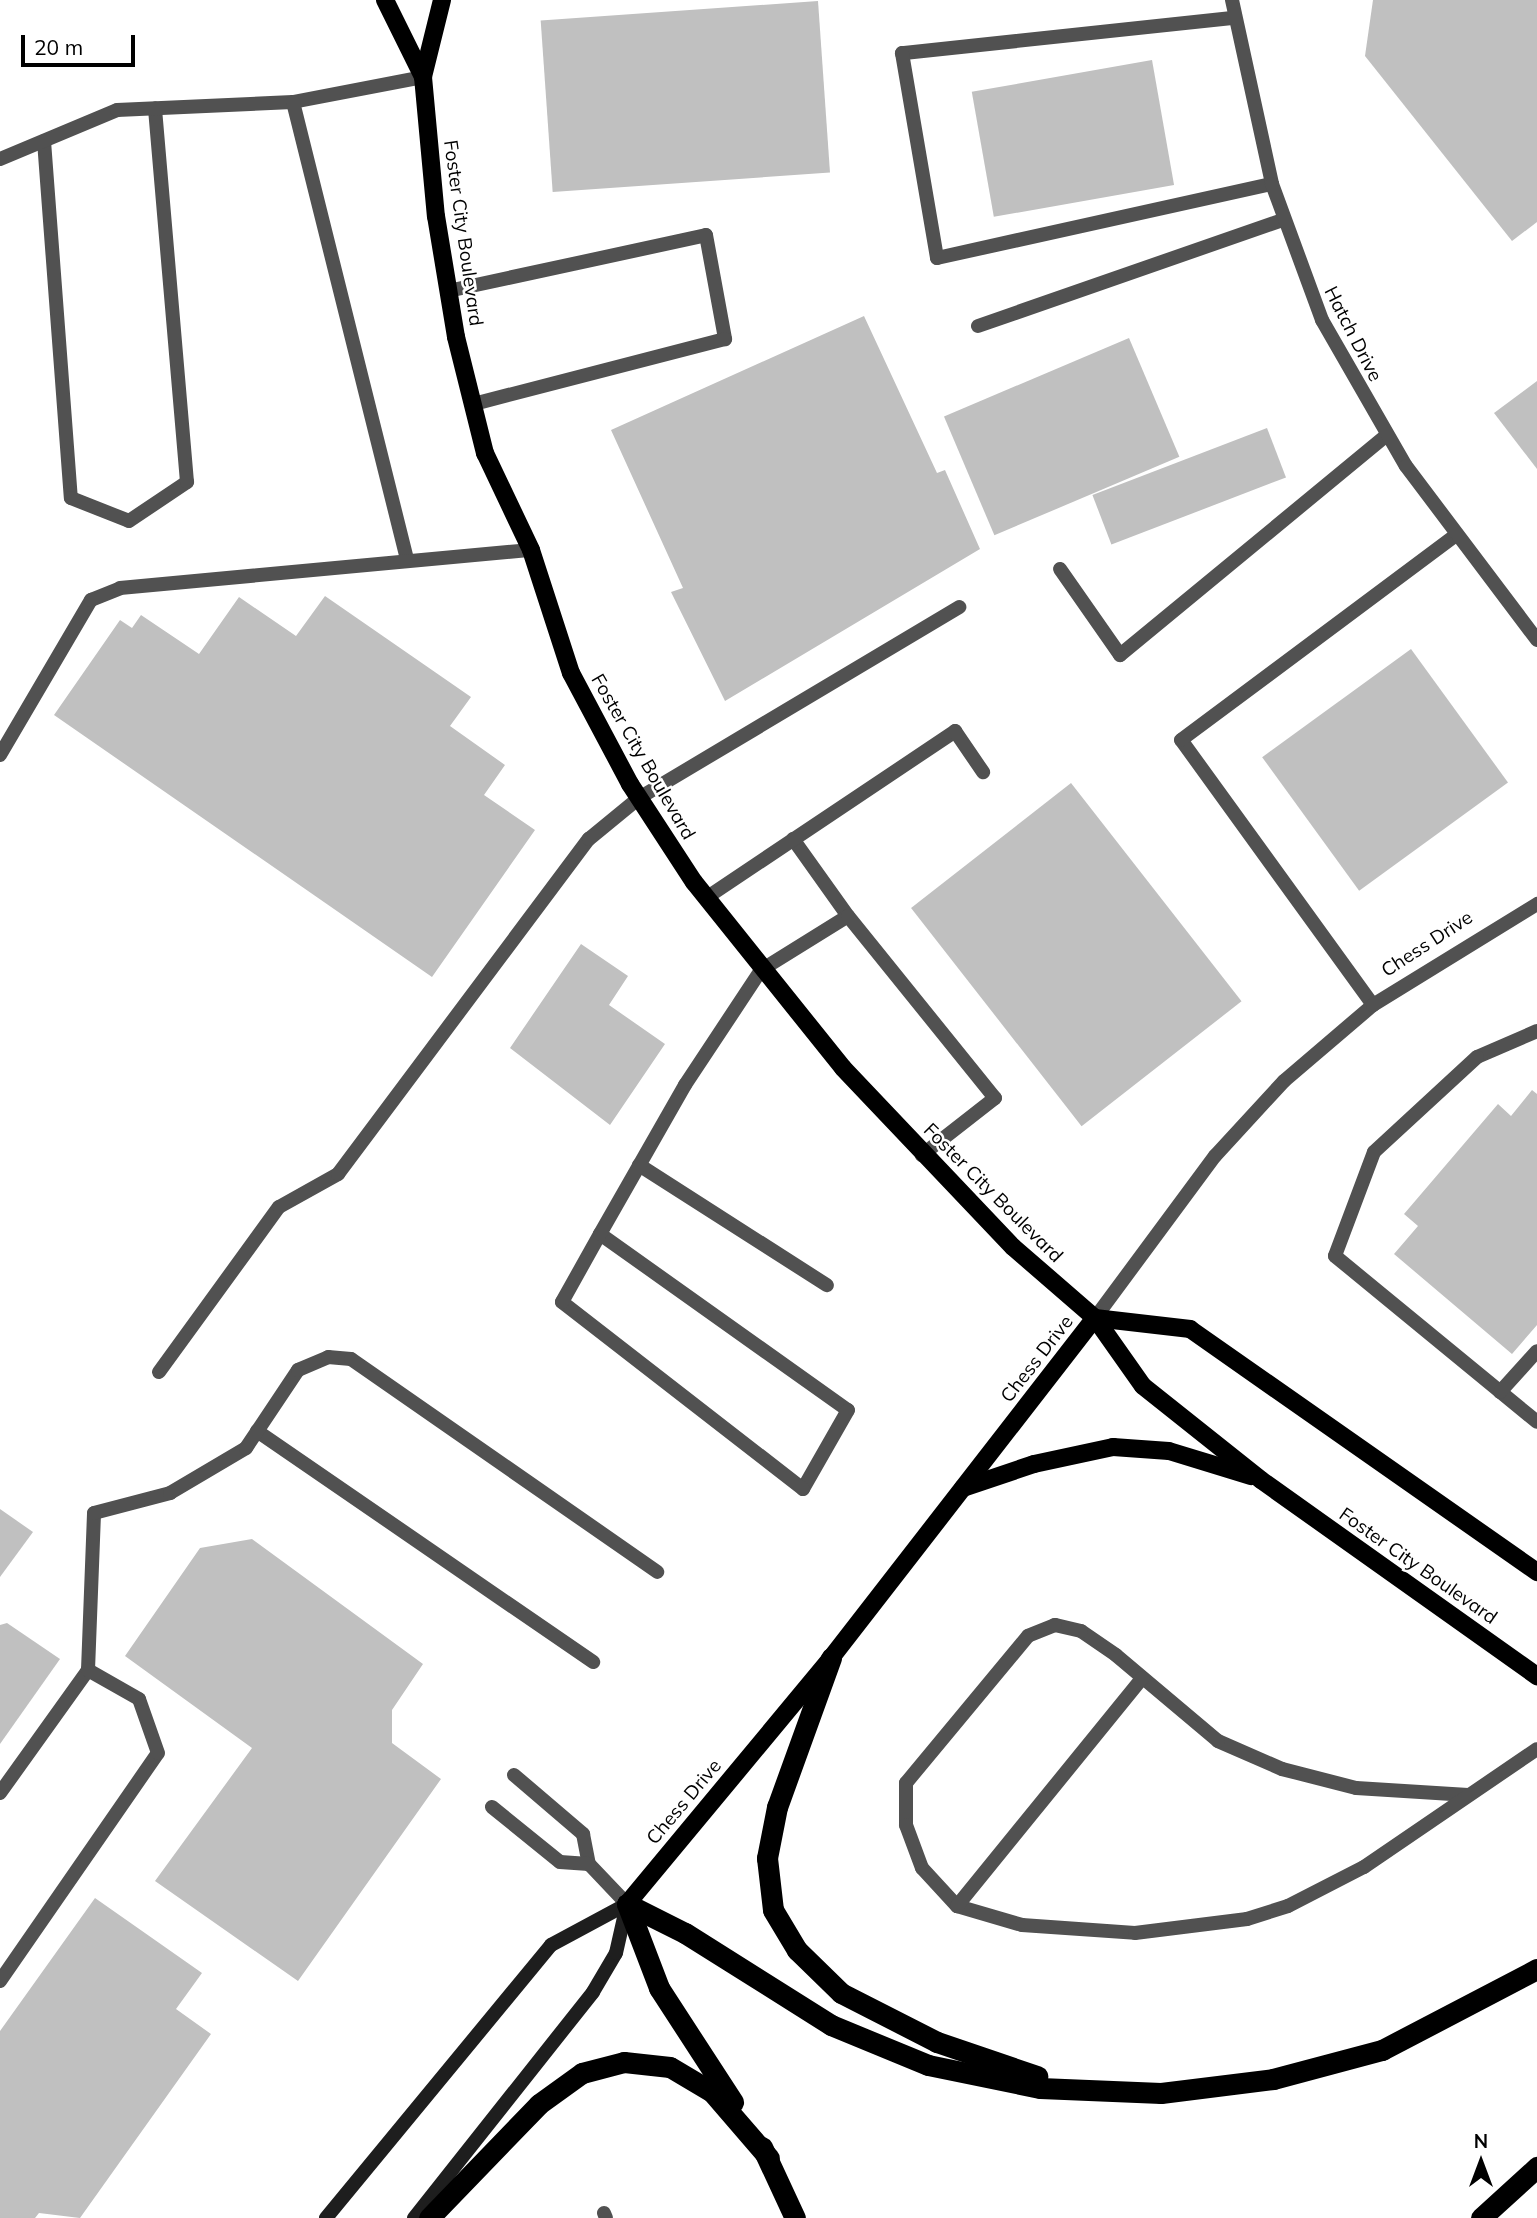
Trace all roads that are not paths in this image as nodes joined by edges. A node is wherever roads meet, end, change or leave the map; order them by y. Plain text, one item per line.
1 (385, 0) edge
2 (442, 0) edge
3 (1232, 0) edge
4 (1232, 18) junction
5 (423, 77) junction
6 (293, 102) junction
7 (155, 108) junction
8 (44, 141) junction
9 (0, 159) edge
10 (1272, 184) junction
11 (1283, 220) junction
12 (448, 291) junction
13 (978, 326) dead end
14 (473, 404) junction
15 (1387, 435) junction
16 (1457, 534) junction
17 (531, 550) junction
18 (407, 559) junction
19 (1060, 569) dead end
20 (960, 607) dead end
21 (1537, 640) edge
22 (0, 755) edge
23 (983, 772) dead end
24 (639, 798) junction
25 (793, 839) junction
26 (706, 898) junction
27 (1537, 904) edge
28 (848, 916) junction
29 (761, 970) junction
30 (1373, 1005) junction
31 (1537, 1031) edge
32 (922, 1155) junction
33 (639, 1165) junction
34 (600, 1234) junction
35 (827, 1285) dead end
36 (1095, 1318) junction
37 (1537, 1351) edge
38 (159, 1372) dead end
39 (1500, 1392) junction
40 (1537, 1422) edge
41 (257, 1431) junction
42 (1261, 1480) junction
43 (963, 1488) junction
44 (657, 1572) dead end
45 (1537, 1572) edge
46 (831, 1658) junction
47 (593, 1662) dead end
48 (88, 1670) junction
49 (1537, 1676) edge
50 (1142, 1678) junction
51 (1537, 1749) edge
52 (514, 1775) dead end
53 (0, 1793) edge
54 (1468, 1795) junction
55 (492, 1807) dead end
56 (589, 1864) junction
57 (627, 1904) junction
58 (957, 1906) junction
59 (1537, 1969) edge
60 (0, 1981) edge
61 (1161, 2093) junction
62 (769, 2158) junction
63 (1537, 2167) edge
64 (326, 2218) edge
65 (414, 2218) edge
66 (429, 2218) edge
67 (796, 2218) edge
68 (1481, 2218) edge

1 - 5 main road, Foster City Boulevard
2 - 5 main road, Foster City Boulevard
3 - 4 street, Hatch Drive
4 - 10 street, Hatch Drive
4 - 10 street
5 - 6 street
5 - 12 main road, Foster City Boulevard
6 - 7 street
6 - 18 street
7 - 8 street
7 - 8 street
8 - 9 street
10 - 11 street, Hatch Drive
11 - 13 street
11 - 15 street, Hatch Drive
12 - 14 main road, Foster City Boulevard
12 - 14 street
14 - 17 main road, Foster City Boulevard
15 - 16 street, Hatch Drive
15 - 19 street
16 - 21 street, Hatch Drive
16 - 30 street
17 - 18 street
17 - 24 main road, Foster City Boulevard
18 - 22 street
20 - 24 street
23 - 25 street
24 - 26 main road, Foster City Boulevard
24 - 38 street
25 - 26 street
25 - 28 street
26 - 29 main road, Foster City Boulevard
27 - 30 street, Chess Drive
28 - 29 street
28 - 32 street
29 - 32 main road, Foster City Boulevard
29 - 33 street
30 - 36 street, Chess Drive
31 - 39 street
32 - 36 main road, Foster City Boulevard
33 - 34 street
33 - 35 street
34 - 34 street
36 - 42 main road, Foster City Boulevard
36 - 43 main road, Chess Drive
36 - 45 main road
37 - 39 street
39 - 40 street
41 - 44 street
41 - 47 street
41 - 48 street
42 - 43 main road
42 - 49 main road, Foster City Boulevard
43 - 46 main road, Chess Drive
46 - 57 main road, Chess Drive
46 - 61 highway
48 - 53 street
48 - 60 street
50 - 54 street
50 - 58 street
50 - 58 street
51 - 54 street
52 - 56 street
54 - 58 street
55 - 56 street
56 - 57 street
57 - 61 highway
57 - 62 highway
57 - 64 main road, Chess Drive
57 - 65 main road, Chess Drive
59 - 61 highway
62 - 66 highway
62 - 67 highway
63 - 68 highway

